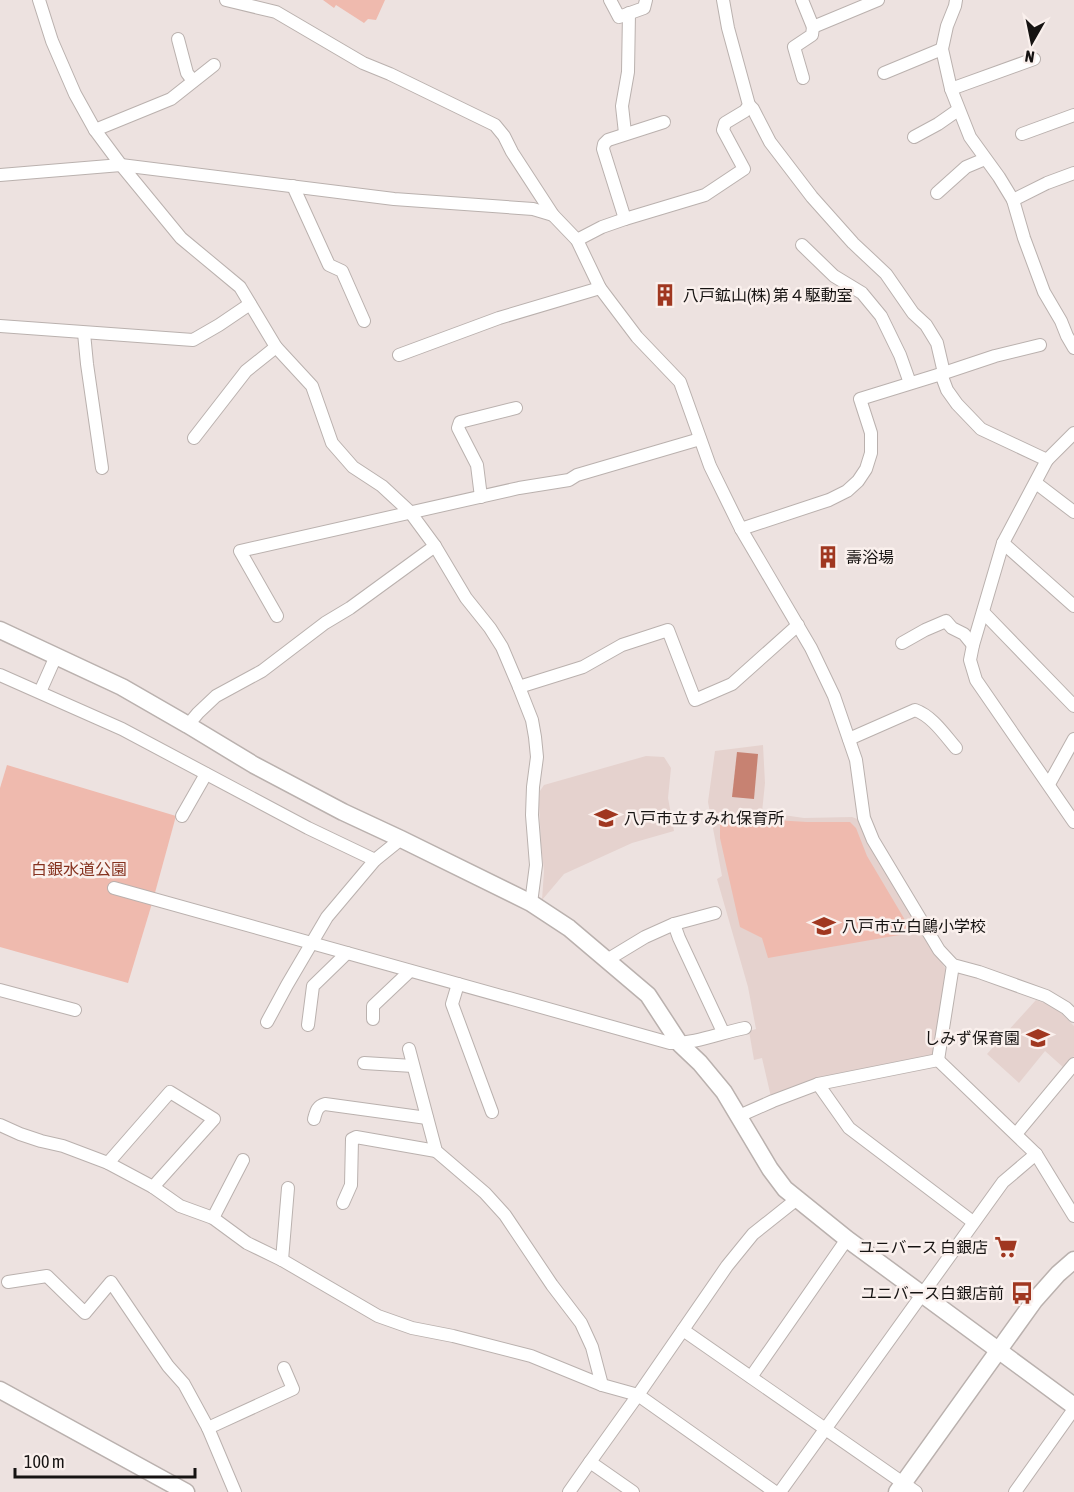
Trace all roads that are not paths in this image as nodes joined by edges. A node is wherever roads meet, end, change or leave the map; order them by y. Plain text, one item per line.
1 (39, 0) edge
2 (226, 0) edge
3 (610, 0) edge
4 (646, 0) edge
5 (723, 0) edge
6 (802, 0) edge
7 (878, 0) edge
8 (956, 0) edge
9 (629, 13) junction
10 (813, 27) junction
11 (178, 39) dead end
12 (942, 49) junction
13 (1035, 59) dead end
14 (214, 65) dead end
15 (884, 73) dead end
16 (803, 78) dead end
17 (193, 81) junction
18 (951, 88) junction
19 (749, 105) junction
20 (958, 110) junction
21 (1074, 115) edge
22 (664, 122) dead end
23 (95, 130) junction
24 (625, 134) junction
25 (1022, 134) dead end
26 (914, 136) dead end
27 (985, 159) junction
28 (121, 165) junction
29 (1074, 173) edge
30 (0, 175) edge
31 (293, 186) junction
32 (937, 193) dead end
33 (1013, 200) junction
34 (553, 214) junction
35 (625, 219) junction
36 (578, 240) junction
37 (802, 245) dead end
38 (600, 288) junction
39 (250, 304) junction
40 (364, 321) dead end
41 (0, 327) edge
42 (84, 333) junction
43 (1070, 335) edge
44 (1040, 345) dead end
45 (276, 347) junction
46 (1074, 348) edge
47 (399, 355) dead end
48 (942, 374) junction
49 (910, 383) junction
50 (516, 408) dead end
51 (1074, 433) edge
52 (194, 438) dead end
53 (700, 439) junction
54 (1047, 460) junction
55 (102, 468) dead end
56 (1036, 483) junction
57 (481, 497) junction
58 (410, 512) junction
59 (1074, 512) edge
60 (741, 529) junction
61 (1003, 543) junction
62 (435, 546) junction
63 (1074, 606) edge
64 (983, 612) junction
65 (277, 616) dead end
66 (798, 625) junction
67 (0, 630) edge
68 (902, 643) dead end
69 (973, 645) junction
70 (56, 656) junction
71 (0, 675) edge
72 (519, 687) junction
73 (40, 692) junction
74 (1074, 706) edge
75 (188, 725) junction
76 (849, 739) junction
77 (1074, 739) edge
78 (956, 748) dead end
79 (206, 774) junction
80 (1049, 784) junction
81 (182, 816) dead end
82 (1074, 822) edge
83 (401, 839) junction
84 (375, 860) junction
85 (114, 888) dead end
86 (531, 903) junction
87 (715, 913) dead end
88 (674, 924) junction
89 (312, 943) junction
90 (347, 953) junction
91 (608, 960) junction
92 (953, 965) junction
93 (410, 970) junction
94 (458, 984) junction
95 (0, 990) edge
96 (75, 1010) dead end
97 (1074, 1016) edge
98 (373, 1019) dead end
99 (267, 1022) dead end
100 (308, 1025) dead end
101 (745, 1028) dead end
102 (723, 1032) junction
103 (680, 1044) junction
104 (409, 1049) dead end
105 (938, 1060) junction
106 (364, 1063) dead end
107 (1074, 1064) edge
108 (413, 1066) junction
109 (819, 1084) junction
110 (492, 1112) dead end
111 (738, 1116) junction
112 (427, 1118) junction
113 (314, 1119) dead end
114 (0, 1125) edge
115 (1016, 1134) junction
116 (436, 1151) junction
117 (1036, 1154) junction
118 (243, 1160) dead end
119 (108, 1163) junction
120 (153, 1187) junction
121 (288, 1188) dead end
122 (797, 1198) junction
123 (343, 1203) dead end
124 (1074, 1216) edge
125 (213, 1218) junction
126 (973, 1222) junction
127 (847, 1239) junction
128 (282, 1260) junction
129 (1074, 1260) edge
130 (8, 1282) dead end
131 (922, 1295) junction
132 (683, 1330) junction
133 (997, 1350) junction
134 (284, 1368) dead end
135 (751, 1377) junction
136 (602, 1384) junction
137 (0, 1390) edge
138 (638, 1395) junction
139 (1074, 1407) edge
140 (208, 1428) junction
141 (825, 1428) junction
142 (590, 1462) junction
143 (905, 1489) edge
144 (1020, 1490) edge
145 (186, 1492) edge
146 (235, 1492) edge
147 (569, 1492) edge
148 (633, 1492) edge
149 (775, 1492) edge
150 (780, 1492) edge

1 - 23 street
2 - 34 street
3 - 9 street
4 - 9 street
5 - 19 street
6 - 10 street
7 - 10 street
8 - 12 street
9 - 24 street
10 - 16 street
11 - 17 street
12 - 15 street
12 - 18 street
13 - 18 street
14 - 17 street
17 - 23 street
18 - 20 street
19 - 35 street
19 - 48 street
20 - 26 street
20 - 27 street
21 - 25 street
22 - 24 street
23 - 28 street
24 - 35 street
27 - 32 street
27 - 33 street
28 - 30 street
28 - 31 street
28 - 39 street
29 - 33 street
31 - 34 street
31 - 40 street
33 - 43 street
34 - 36 street
35 - 36 street
36 - 38 street
37 - 49 street
38 - 47 street
38 - 53 street
39 - 42 street
39 - 45 street
41 - 42 street
42 - 55 street
43 - 46 street
44 - 48 street
45 - 52 street
45 - 58 street
48 - 49 street
48 - 54 street
49 - 60 street
50 - 57 street
51 - 54 street
53 - 57 street
53 - 60 street
54 - 56 street
56 - 59 street
56 - 61 street
57 - 58 street
58 - 62 street
58 - 65 street
60 - 66 street
61 - 63 street
61 - 64 street
62 - 72 street
62 - 75 street
64 - 69 street
64 - 74 street
66 - 72 street
66 - 76 street
67 - 70 street
68 - 69 street
69 - 80 street
70 - 73 street
70 - 75 street
71 - 73 street
72 - 86 street
73 - 79 street
75 - 83 street
76 - 78 street
76 - 92 street
77 - 80 street
79 - 81 street
79 - 84 street
80 - 82 street
83 - 84 street
83 - 86 street
84 - 89 street
85 - 89 street
86 - 91 street
87 - 88 street
88 - 91 street
88 - 102 street
89 - 90 street
89 - 99 street
90 - 93 street
90 - 100 street
91 - 103 street
92 - 97 street
92 - 105 street
93 - 94 street
93 - 98 street
94 - 103 street
94 - 110 street
95 - 96 street
101 - 102 street
102 - 103 street
103 - 111 street
104 - 108 street
105 - 109 street
105 - 115 street
106 - 108 street
107 - 115 street
108 - 112 street
109 - 111 street
109 - 126 street
111 - 122 street
112 - 113 street
112 - 116 street
114 - 119 street
115 - 117 street
116 - 123 street
116 - 136 street
117 - 124 street
117 - 126 street
118 - 125 street
119 - 120 street
119 - 120 street
120 - 125 street
121 - 128 street
122 - 127 street
122 - 132 street
125 - 128 street
126 - 131 street
127 - 131 street
127 - 135 street
128 - 136 street
129 - 133 street
130 - 140 street
131 - 133 street
131 - 141 street
132 - 135 street
132 - 138 street
133 - 139 street
133 - 143 street
134 - 140 street
135 - 141 street
136 - 138 street
137 - 145 street
138 - 142 street
138 - 149 street
139 - 144 street
140 - 146 street
141 - 143 street
141 - 150 street
142 - 147 street
142 - 148 street

